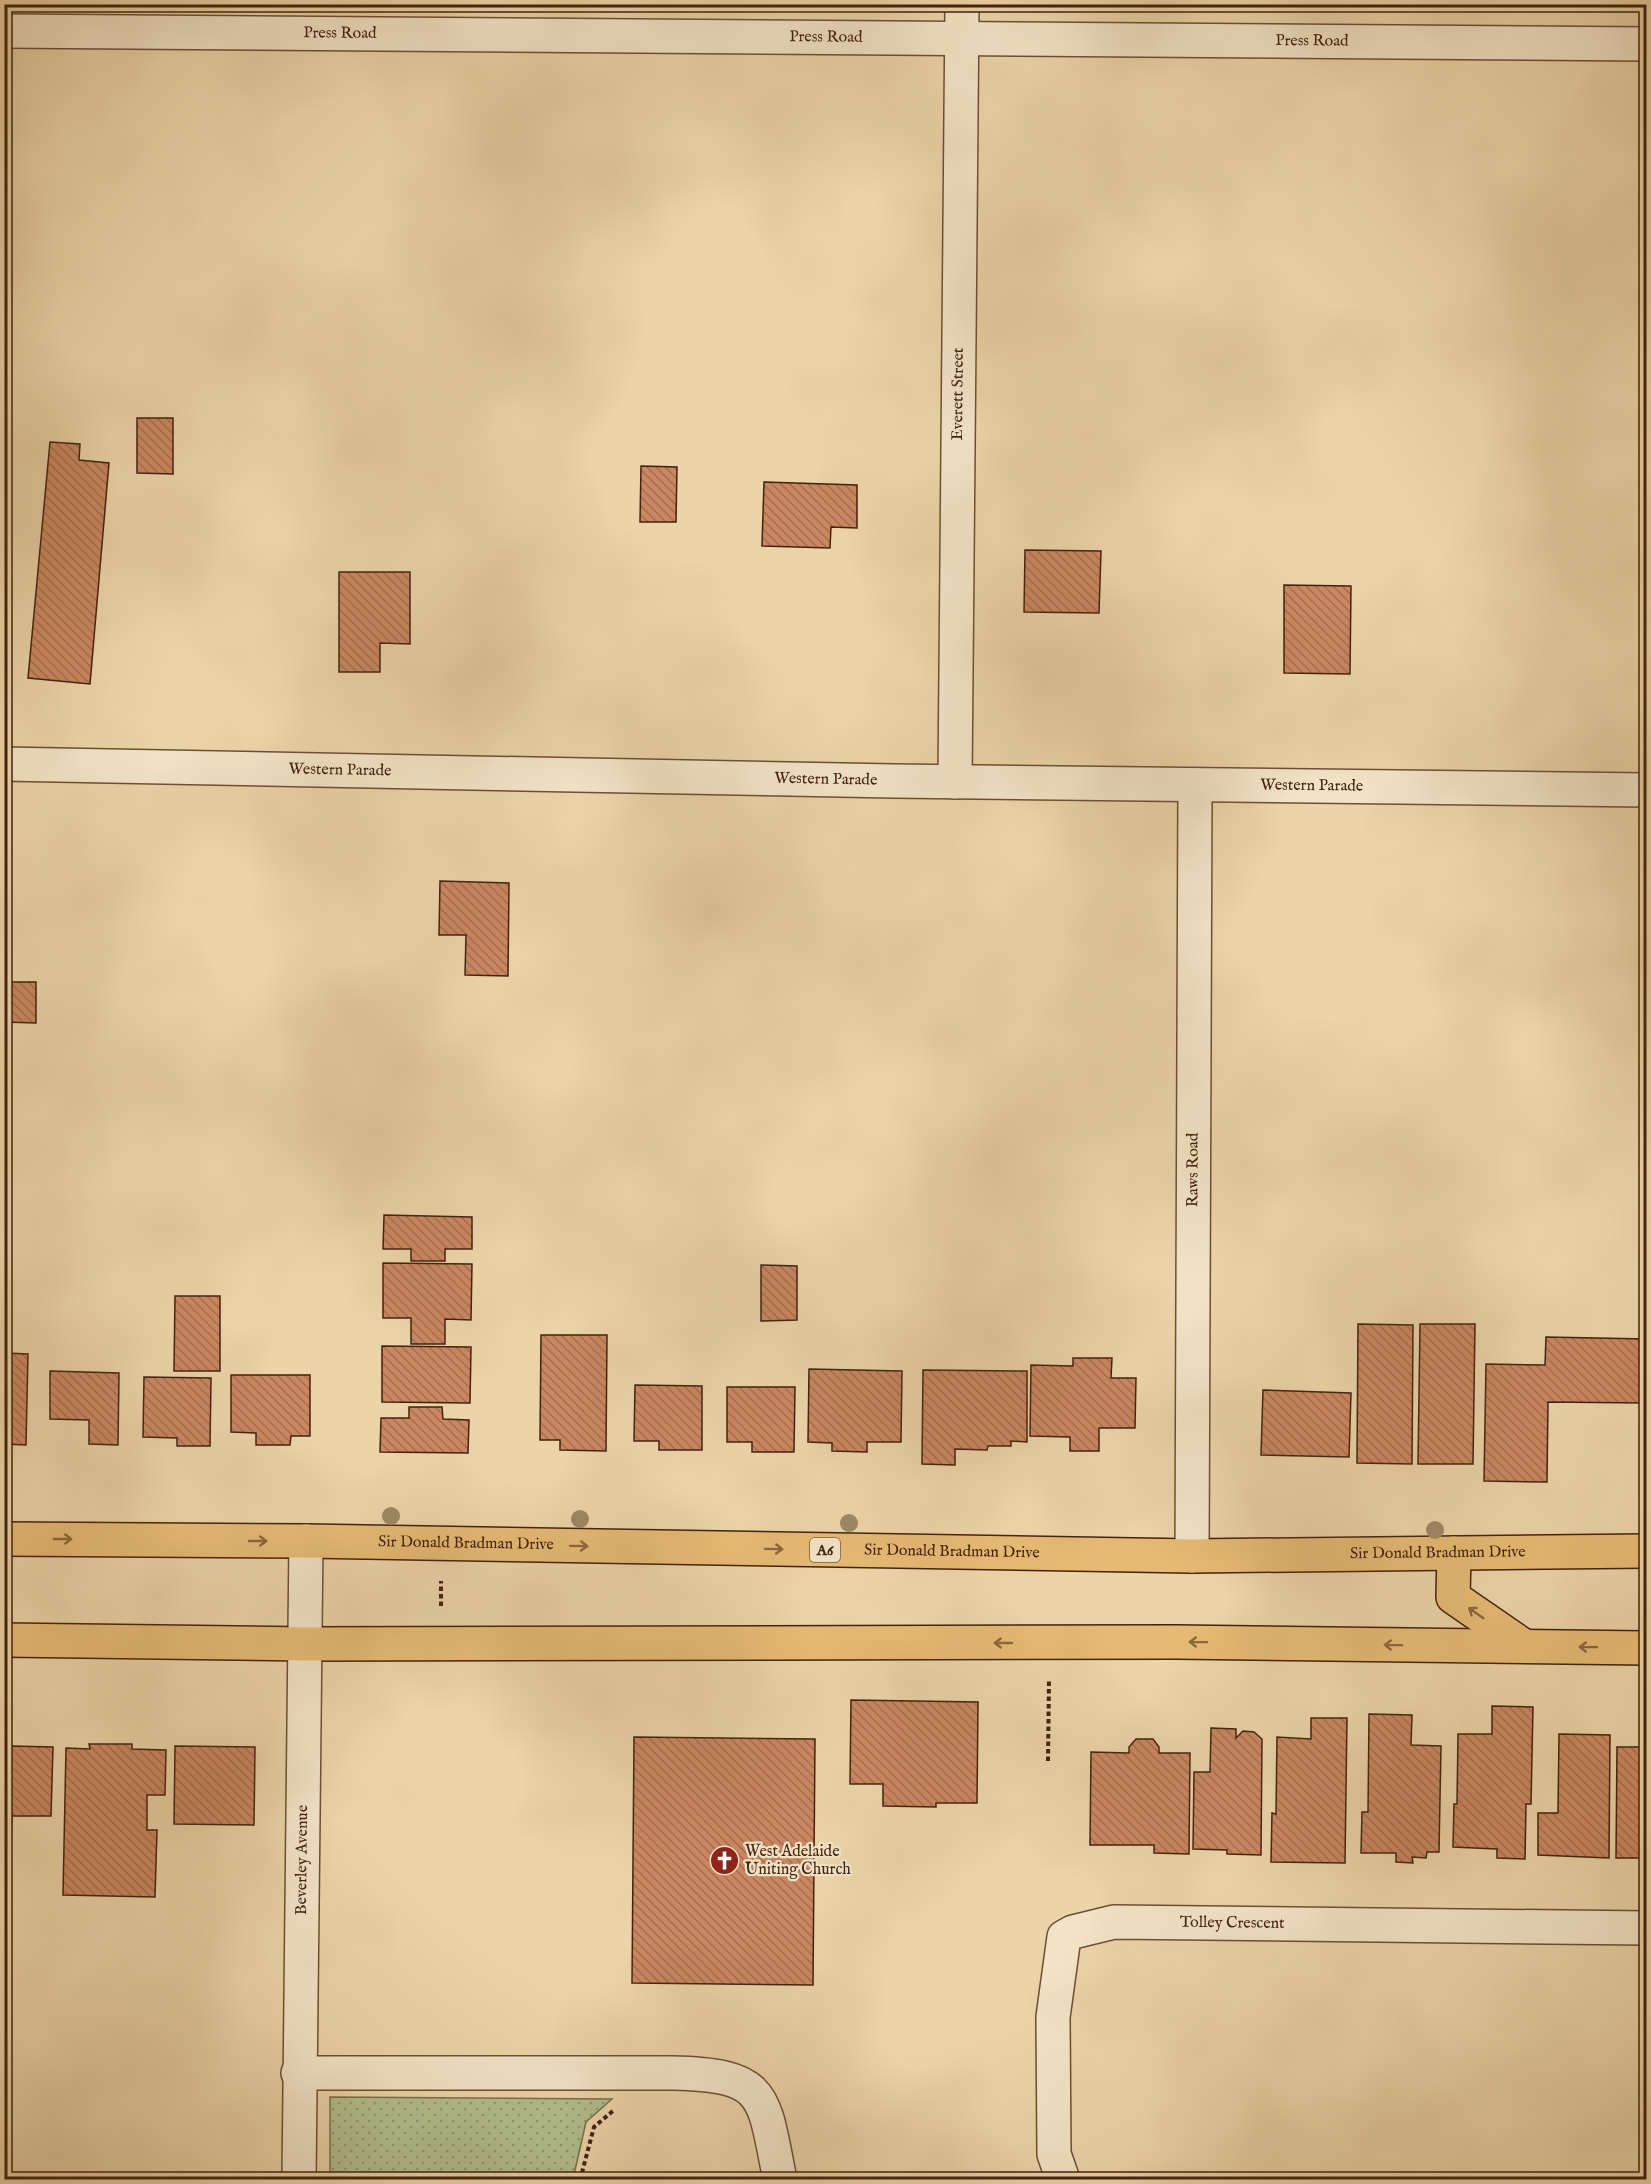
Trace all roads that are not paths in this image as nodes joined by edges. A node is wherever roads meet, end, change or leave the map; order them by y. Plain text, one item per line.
1 (962, 4) edge
2 (4, 31) edge
3 (962, 38) junction
4 (1647, 44) edge
5 (4, 764) edge
6 (955, 782) junction
7 (1195, 785) junction
8 (1647, 790) edge
9 (4, 1539) edge
10 (306, 1541) junction
11 (1647, 1551) edge
12 (1454, 1553) junction
13 (1192, 1556) junction
14 (4, 1640) edge
15 (306, 1644) junction
16 (1524, 1646) junction
17 (1647, 1648) edge
18 (1647, 1928) edge
19 (298, 2073) junction
20 (299, 2180) edge
21 (780, 2180) edge
22 (1063, 2180) edge

1 - 3 street, Everett Street
2 - 3 street, Press Road
3 - 4 street, Press Road
3 - 6 street, Everett Street
5 - 6 street, Western Parade
6 - 7 street, Western Parade
7 - 8 street, Western Parade
7 - 13 street, Raws Road
9 -> 10 main road, Sir Donald Bradman Drive / A6
10 -> 13 main road, Sir Donald Bradman Drive / A6
10 - 15 street, Beverley Avenue
11 - 12 main road, Sir Donald Bradman Drive / A6
12 - 13 main road, Sir Donald Bradman Drive / A6
16 -> 12 main road
14 - 15 main road
16 -> 15 main road
15 - 19 street, Beverley Avenue
17 -> 16 main road
18 - 22 street, Tolley Crescent
19 - 20 street, Beverley Avenue
19 - 21 street

